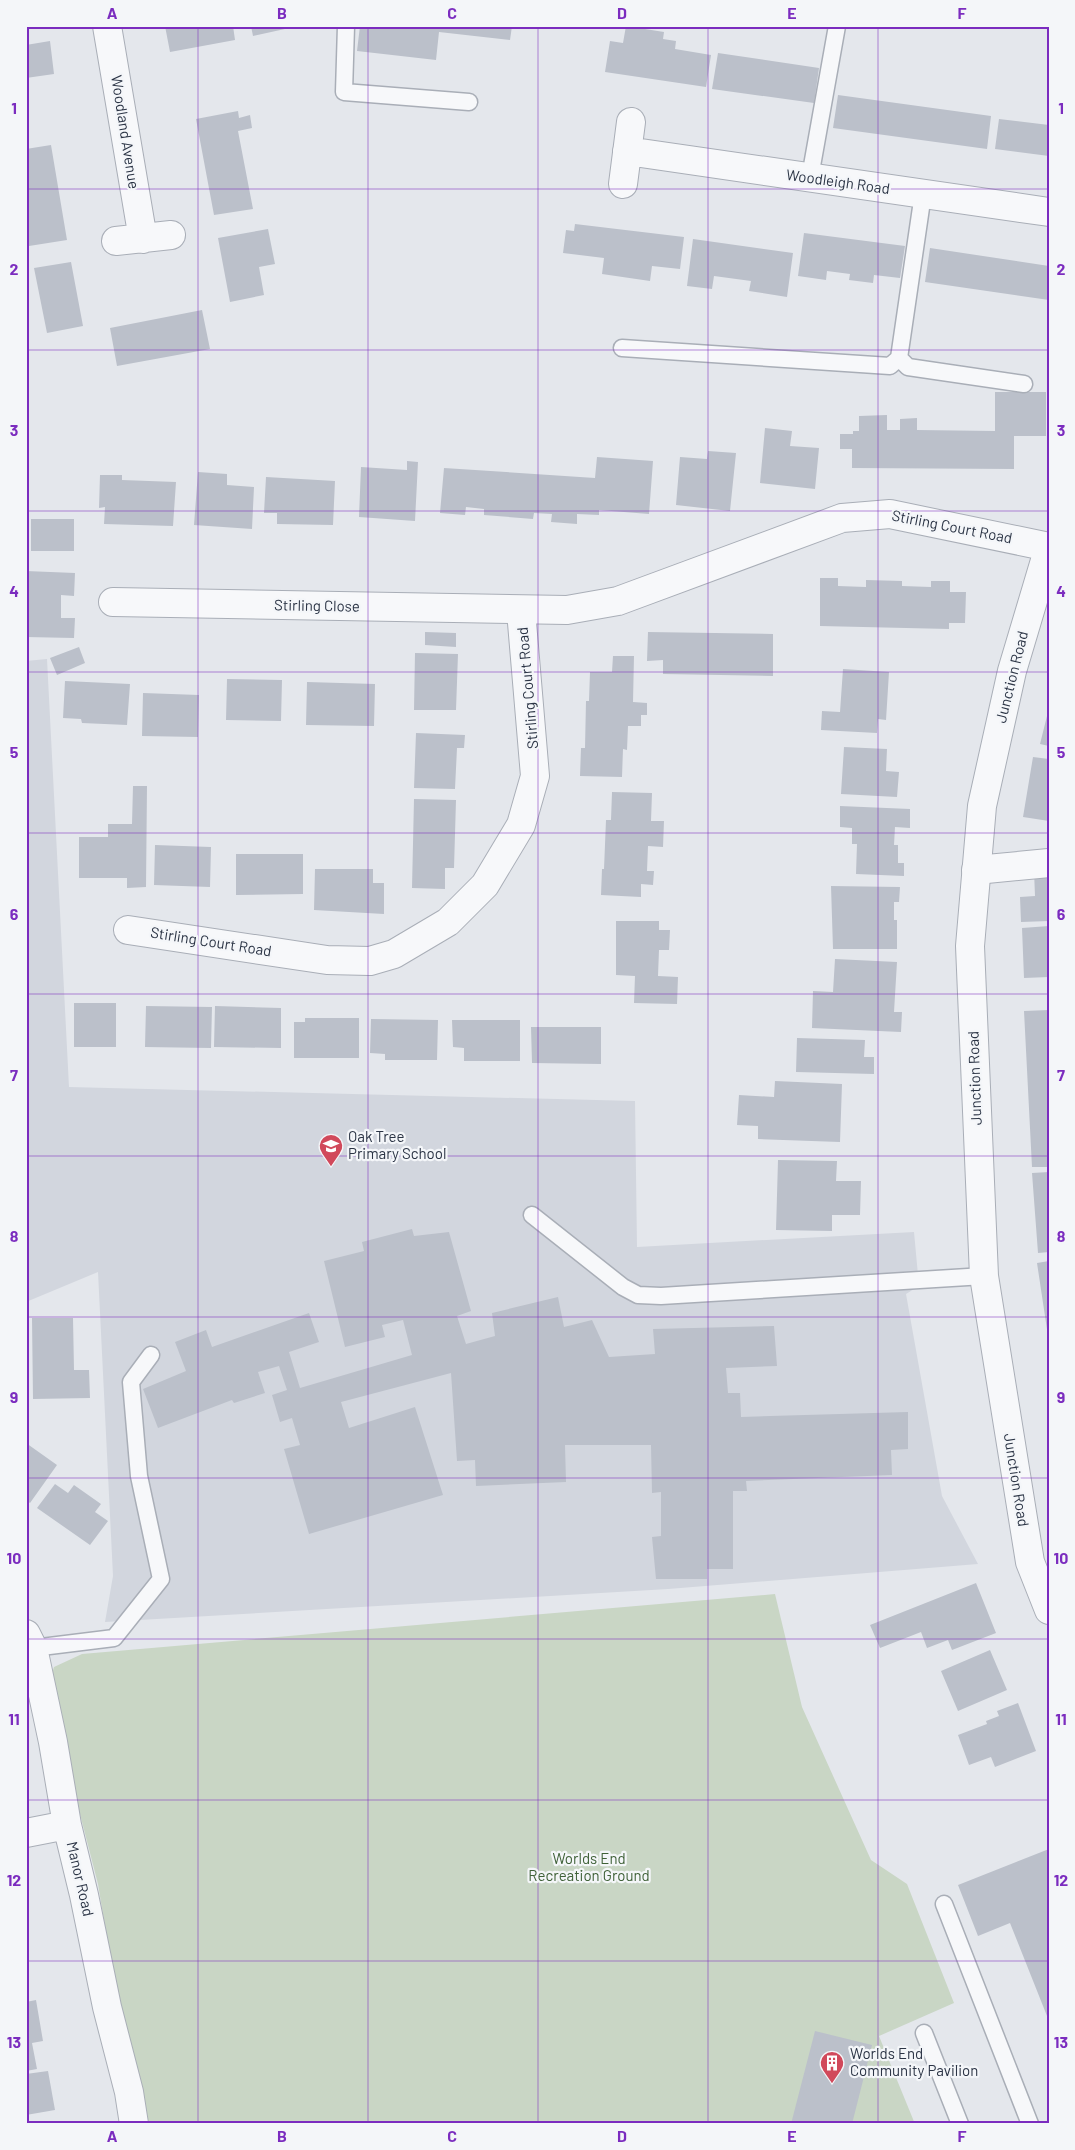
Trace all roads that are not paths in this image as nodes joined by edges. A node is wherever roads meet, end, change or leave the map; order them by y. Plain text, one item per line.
1 (108, 26) edge
2 (346, 26) edge
3 (837, 26) edge
4 (468, 102) dead end
5 (631, 122) dead end
6 (627, 151) junction
7 (810, 177) junction
8 (623, 184) dead end
9 (923, 194) junction
10 (1049, 212) edge
11 (171, 235) dead end
12 (143, 239) junction
13 (116, 241) dead end
14 (622, 348) dead end
15 (899, 358) junction
16 (1024, 384) dead end
17 (1049, 547) edge
18 (114, 602) dead end
19 (521, 610) junction
20 (1049, 863) edge
21 (976, 870) junction
22 (128, 930) dead end
23 (532, 1215) dead end
24 (984, 1276) junction
25 (151, 1355) dead end
26 (1049, 1610) edge
27 (30, 1641) edge
28 (67, 1825) junction
29 (26, 1833) edge
30 (944, 1904) dead end
31 (924, 2033) dead end
32 (134, 2124) edge
33 (960, 2124) edge
34 (1030, 2124) edge

1 - 12 street, Woodland Avenue
2 - 4 lane
3 - 7 lane
5 - 6 street
6 - 7 street, Woodleigh Road
6 - 8 street
7 - 9 street, Woodleigh Road
9 - 10 street, Woodleigh Road
9 - 15 lane
11 - 12 street
12 - 13 street
14 - 15 lane
15 - 16 lane
17 - 19 street, Stirling Court Road
17 - 21 street, Junction Road
18 - 19 street, Stirling Close
19 - 22 street, Stirling Court Road
20 - 21 street
21 - 24 street, Junction Road
23 - 24 lane
24 - 26 street, Junction Road
25 - 27 lane
27 - 28 street, Manor Road
28 - 29 street
28 - 32 street, Manor Road
30 - 34 lane
31 - 33 lane

